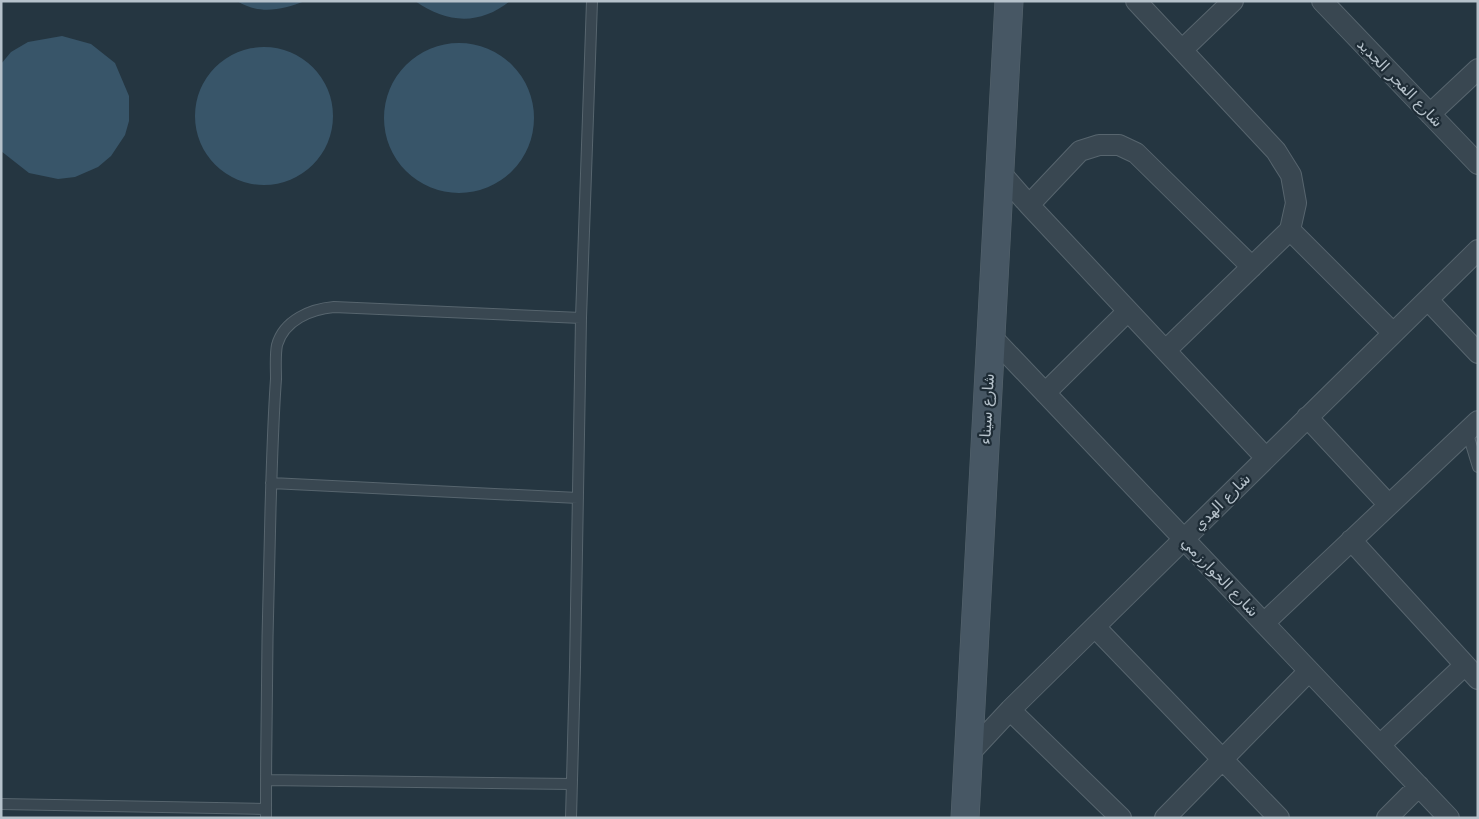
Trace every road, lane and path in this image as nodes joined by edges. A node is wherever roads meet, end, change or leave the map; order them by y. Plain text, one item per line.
1 (592, 1) edge
2 (1010, 1) edge
3 (1136, 1) edge
4 (1233, 1) edge
5 (1322, 1) edge
6 (1182, 50) junction
7 (1478, 69) edge
8 (1430, 114) junction
9 (1478, 164) edge
10 (1000, 172) junction
11 (1029, 205) junction
12 (1290, 230) junction
13 (1478, 250) edge
14 (1252, 267) junction
15 (1428, 300) junction
16 (1128, 311) junction
17 (581, 318) junction
18 (1392, 333) junction
19 (991, 336) junction
20 (1166, 350) junction
21 (1478, 353) edge
22 (1045, 393) junction
23 (1308, 417) junction
24 (1475, 424) edge
25 (1266, 458) junction
26 (1478, 467) edge
27 (271, 483) junction
28 (578, 498) junction
29 (1388, 505) junction
30 (1184, 539) junction
31 (1351, 540) junction
32 (1264, 623) junction
33 (1095, 627) junction
34 (1309, 671) junction
35 (1471, 672) edge
36 (1010, 710) junction
37 (1380, 745) junction
38 (968, 755) junction
39 (1222, 760) junction
40 (266, 780) junction
41 (572, 784) junction
42 (1419, 786) junction
43 (1, 804) edge
44 (266, 814) edge
45 (571, 818) edge
46 (965, 818) edge
47 (1121, 818) edge
48 (1165, 818) edge
49 (1279, 818) edge
50 (1386, 818) edge
51 (1449, 818) edge

1 - 17 lane
2 - 10 street, شارع سيناء
3 - 6 street
4 - 6 street
5 - 8 street, شارع الفجر الجديد
6 - 12 street
7 - 8 street
8 - 9 street, شارع الفجر الجديد
10 - 11 street
10 - 19 street, شارع سيناء
11 - 14 street
11 - 16 street
12 - 14 street
12 - 18 street
13 - 15 street, شارع الهدي
14 - 20 street
15 - 18 street, شارع الهدي
15 - 21 street
16 - 20 street
16 - 22 street
17 - 27 lane
17 - 28 lane
18 - 23 street, شارع الهدي
19 - 22 street, شارع الخوارزمي
19 - 38 street, شارع سيناء
20 - 25 street
22 - 30 street, شارع الخوارزمي
23 - 25 street, شارع الهدي
23 - 29 street
24 - 26 lane
24 - 29 street
25 - 30 street, شارع الهدي
27 - 28 lane
27 - 40 lane
28 - 41 lane
29 - 31 street
30 - 32 street, شارع الخوارزمي
30 - 33 street, شارع الهدي
31 - 32 street
31 - 35 street
32 - 34 street, شارع الخوارزمي
33 - 36 street, شارع الهدي
33 - 39 street
34 - 37 street, شارع الخوارزمي
34 - 39 street
35 - 37 street
36 - 38 street, شارع الهدي
36 - 47 street
37 - 42 street, شارع الخوارزمي
38 - 46 street, شارع سيناء
39 - 48 street
39 - 49 street
40 - 41 lane
40 - 44 lane
41 - 45 lane
42 - 50 street
42 - 51 street, شارع الخوارزمي
43 - 44 lane

